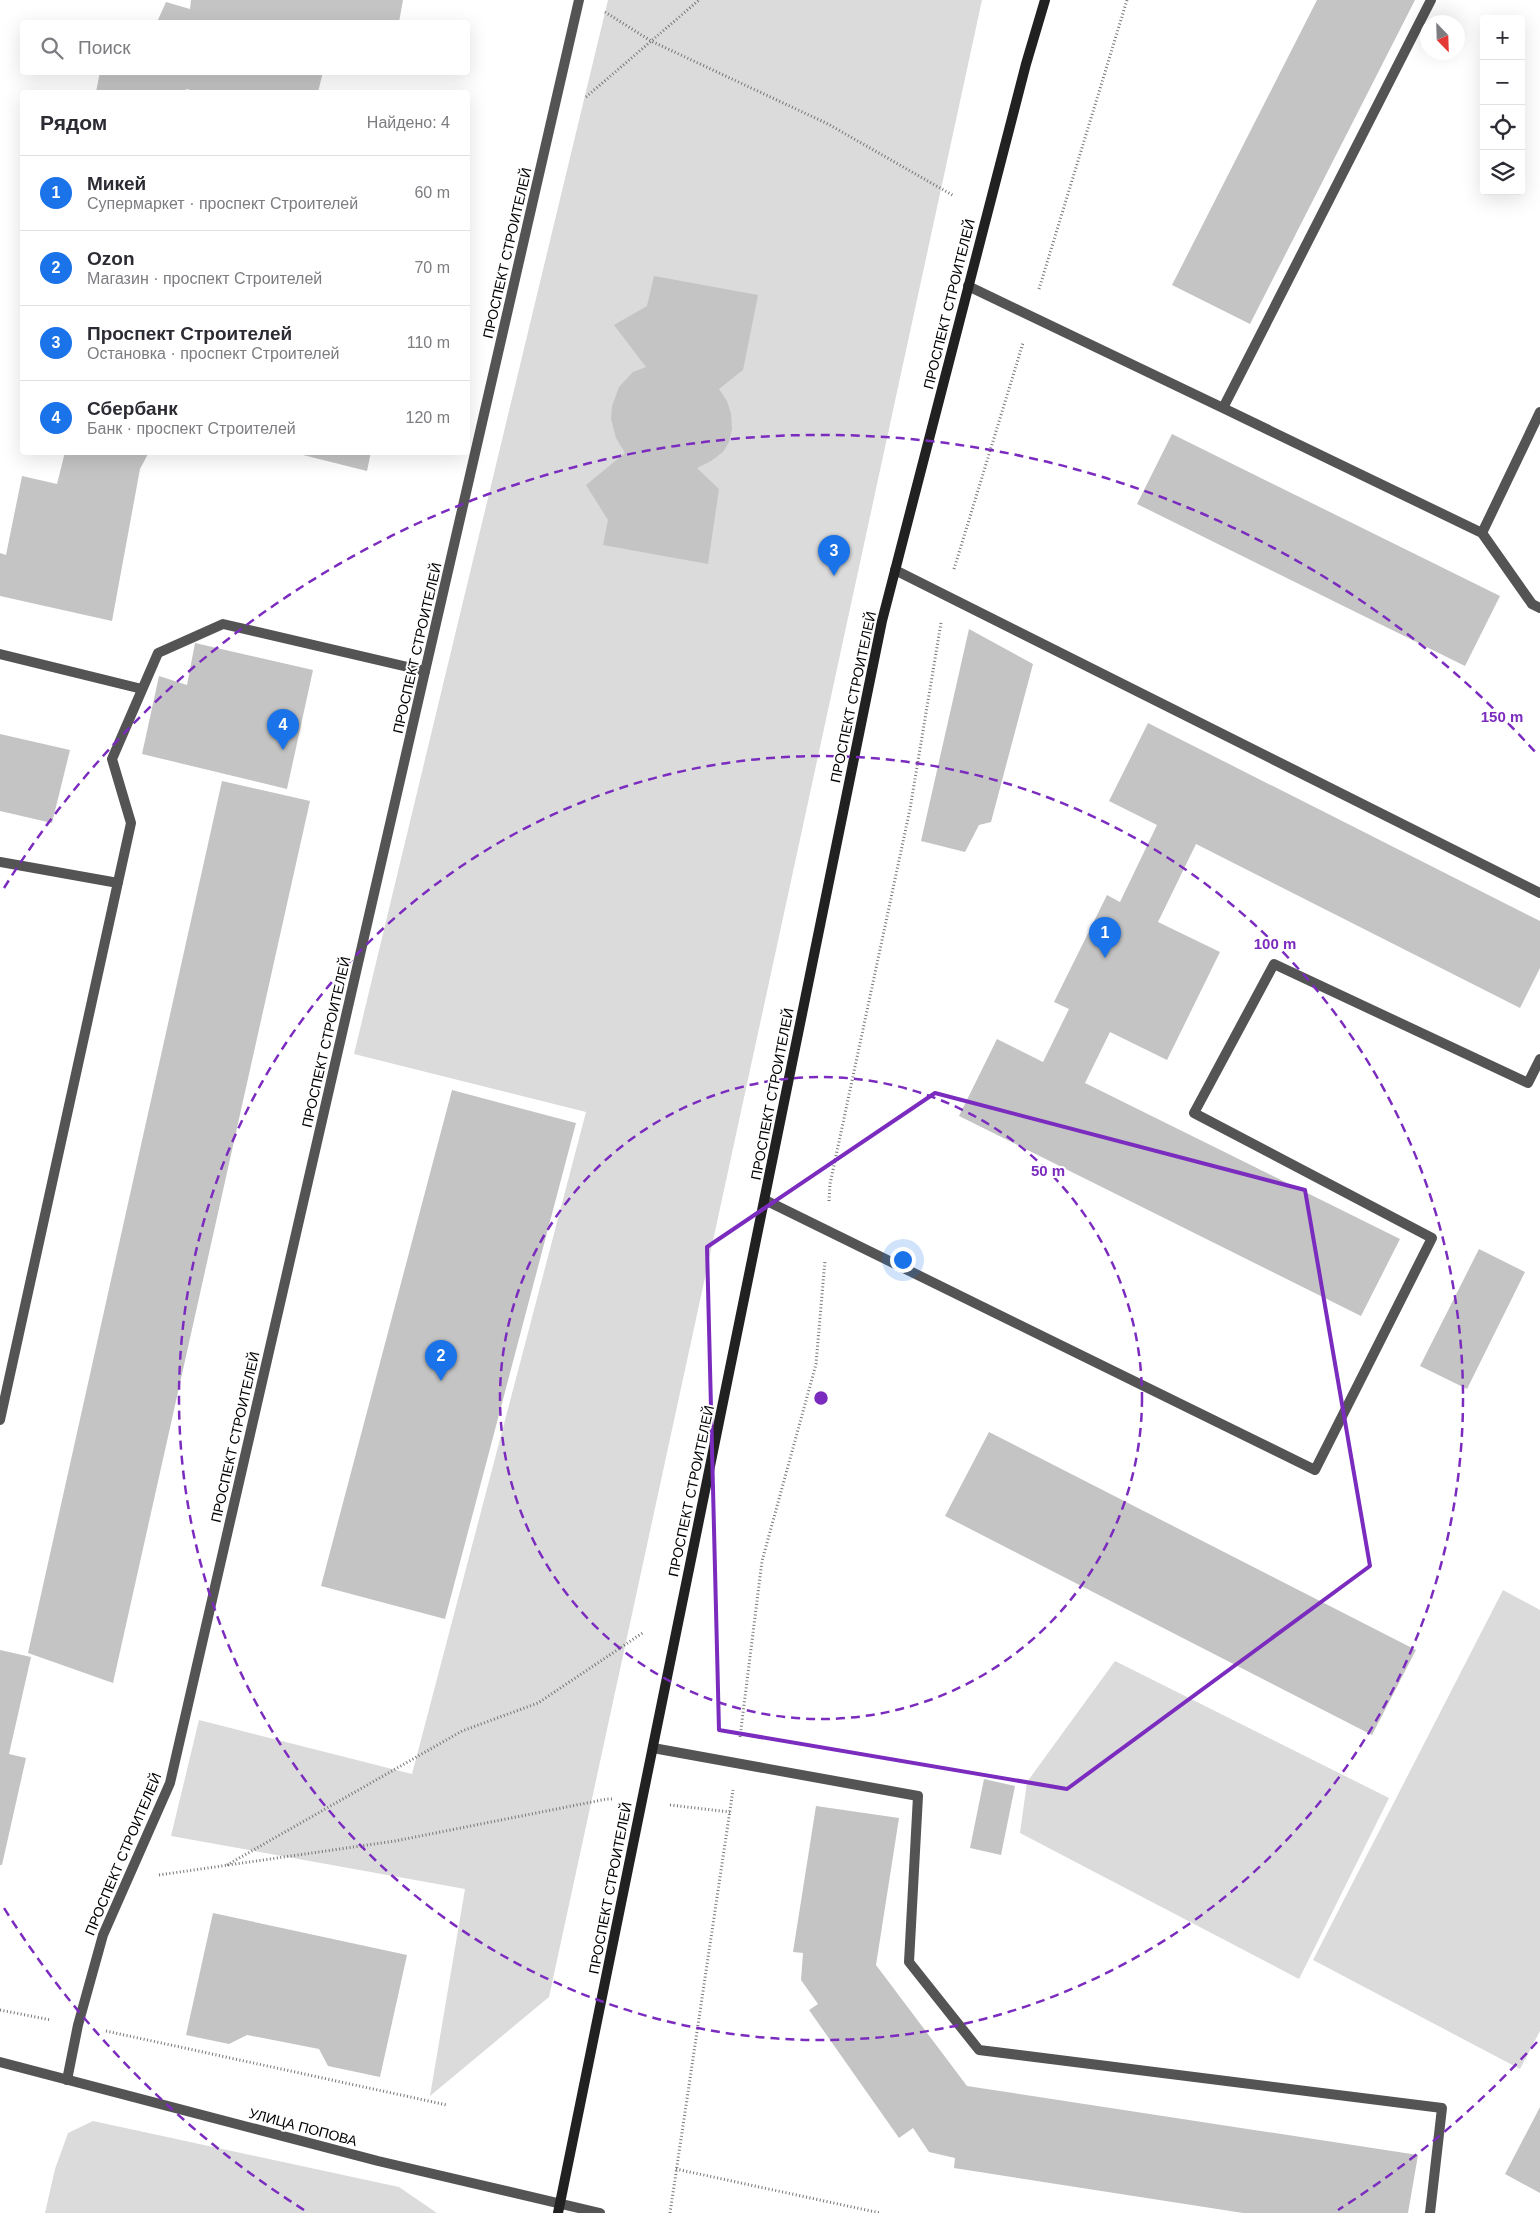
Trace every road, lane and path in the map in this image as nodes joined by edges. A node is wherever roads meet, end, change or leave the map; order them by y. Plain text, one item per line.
1 (699, 0) edge
2 (1046, 0) edge
3 (1127, 0) edge
4 (1431, 0) edge
5 (579, 2) edge
6 (651, 41) junction
7 (552, 120) junction
8 (954, 196) dead end
9 (968, 286) junction
10 (1031, 316) junction
11 (1223, 408) junction
12 (1540, 412) edge
13 (1482, 533) junction
14 (895, 570) junction
15 (946, 596) junction
16 (1540, 608) edge
17 (0, 654) edge
18 (425, 671) junction
19 (142, 689) junction
20 (0, 862) edge
21 (118, 884) junction
22 (1540, 893) edge
23 (1540, 1059) edge
24 (765, 1200) junction
25 (827, 1231) junction
26 (0, 1420) edge
27 (644, 1632) dead end
28 (652, 1748) junction
29 (736, 1762) junction
30 (642, 1802) junction
31 (730, 1812) junction
32 (224, 1866) junction
33 (126, 1880) junction
34 (0, 2010) edge
35 (78, 2025) junction
36 (0, 2062) edge
37 (67, 2080) junction
38 (447, 2105) dead end
39 (676, 2169) junction
40 (560, 2202) junction
41 (558, 2213) edge
42 (600, 2213) edge
43 (670, 2213) edge
44 (880, 2213) edge
45 (1430, 2213) edge

1 - 6 path
2 - 9 main road, ПРОСПЕКТ СТРОИТЕЛЕЙ
3 - 10 path
4 - 11 street
5 - 6 path
5 - 7 street, ПРОСПЕКТ СТРОИТЕЛЕЙ
6 - 7 path
6 - 8 path
7 - 18 street, ПРОСПЕКТ СТРОИТЕЛЕЙ
9 - 10 street
9 - 14 main road, ПРОСПЕКТ СТРОИТЕЛЕЙ
10 - 11 street
10 - 15 path
11 - 13 street
12 - 13 street
13 - 16 street
14 - 15 street
14 - 24 main road, ПРОСПЕКТ СТРОИТЕЛЕЙ
15 - 22 street
15 - 25 path
17 - 19 street
18 - 19 street
18 - 33 street, ПРОСПЕКТ СТРОИТЕЛЕЙ
19 - 21 street
20 - 21 street
21 - 26 street
23 - 25 street
24 - 25 street
24 - 28 main road, ПРОСПЕКТ СТРОИТЕЛЕЙ
25 - 29 path
27 - 32 path
28 - 29 street
28 - 30 main road, ПРОСПЕКТ СТРОИТЕЛЕЙ
29 - 31 path
29 - 45 street
30 - 31 path
30 - 32 path
30 - 40 main road, ПРОСПЕКТ СТРОИТЕЛЕЙ
31 - 39 path
32 - 33 path
33 - 35 street, ПРОСПЕКТ СТРОИТЕЛЕЙ
34 - 35 path
35 - 37 street, ПРОСПЕКТ СТРОИТЕЛЕЙ
35 - 38 path
36 - 37 street, УЛИЦА ПОПОВА
37 - 40 street, УЛИЦА ПОПОВА
39 - 43 path
39 - 44 path
40 - 41 main road, ПРОСПЕКТ СТРОИТЕЛЕЙ
40 - 42 street, УЛИЦА ПОПОВА

